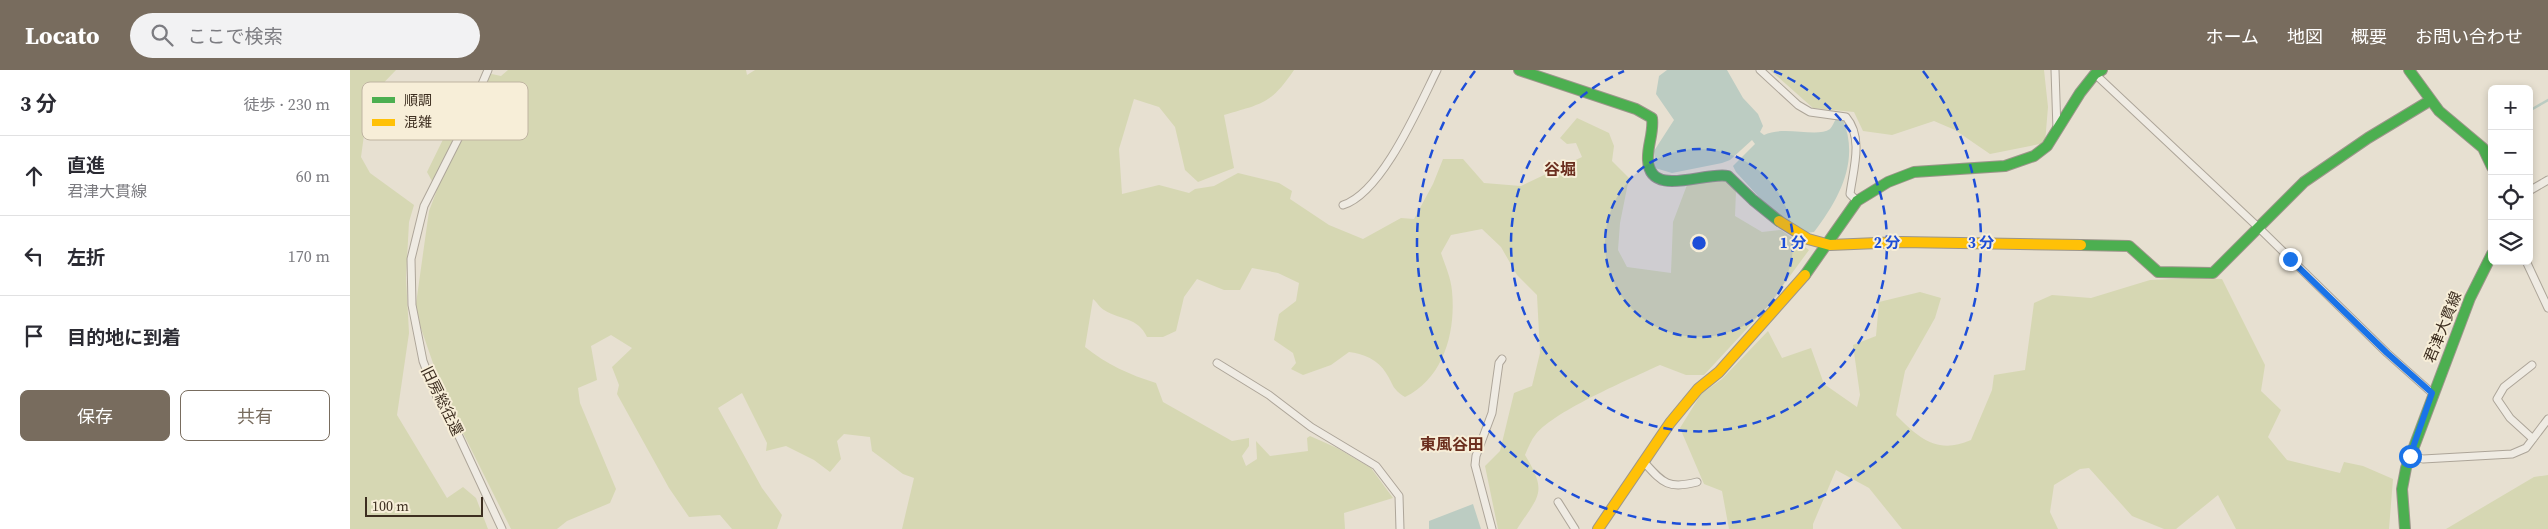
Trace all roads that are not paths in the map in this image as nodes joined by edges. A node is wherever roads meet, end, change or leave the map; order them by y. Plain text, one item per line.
1 (488, 70) edge
2 (1437, 70) edge
3 (1519, 70) edge
4 (1760, 70) edge
5 (2055, 70) edge
6 (2409, 70) edge
7 (2099, 72) edge
8 (483, 82) edge
9 (2431, 100) junction
10 (2057, 131) junction
11 (457, 140) edge
12 (2488, 159) edge
13 (2548, 180) edge
14 (2533, 189) edge
15 (1857, 201) junction
16 (1344, 206) dead end
17 (2259, 228) junction
18 (1823, 245) junction
19 (2488, 262) edge
20 (2528, 265) edge
21 (2548, 308) edge
22 (1502, 359) dead end
23 (1217, 363) dead end
24 (2532, 364) dead end
25 (2432, 393) junction
26 (2548, 419) edge
27 (2533, 439) junction
28 (2410, 456) junction
29 (1643, 461) junction
30 (1697, 482) dead end
31 (1558, 502) dead end
32 (502, 529) edge
33 (1400, 529) edge
34 (1492, 529) edge
35 (1575, 529) edge
36 (1598, 529) edge
37 (2405, 529) edge

1 - 8 street, 旧房総往還
2 - 16 street
3 - 18 street
4 - 15 street
5 - 10 street
6 - 9 street
7 - 10 street
7 - 17 street
9 - 12 street
9 - 17 street
10 - 15 street
11 - 32 street, 旧房総往還
13 - 14 street
15 - 18 street
17 - 18 street
17 - 25 street
18 - 29 street
19 - 25 street, 君津大貫線
20 - 21 street
22 - 34 street
23 - 33 street
24 - 27 street
25 - 28 street, 君津大貫線
26 - 27 street
27 - 28 street
28 - 37 street, 君津大貫線
29 - 30 street
29 - 36 street
31 - 35 street

